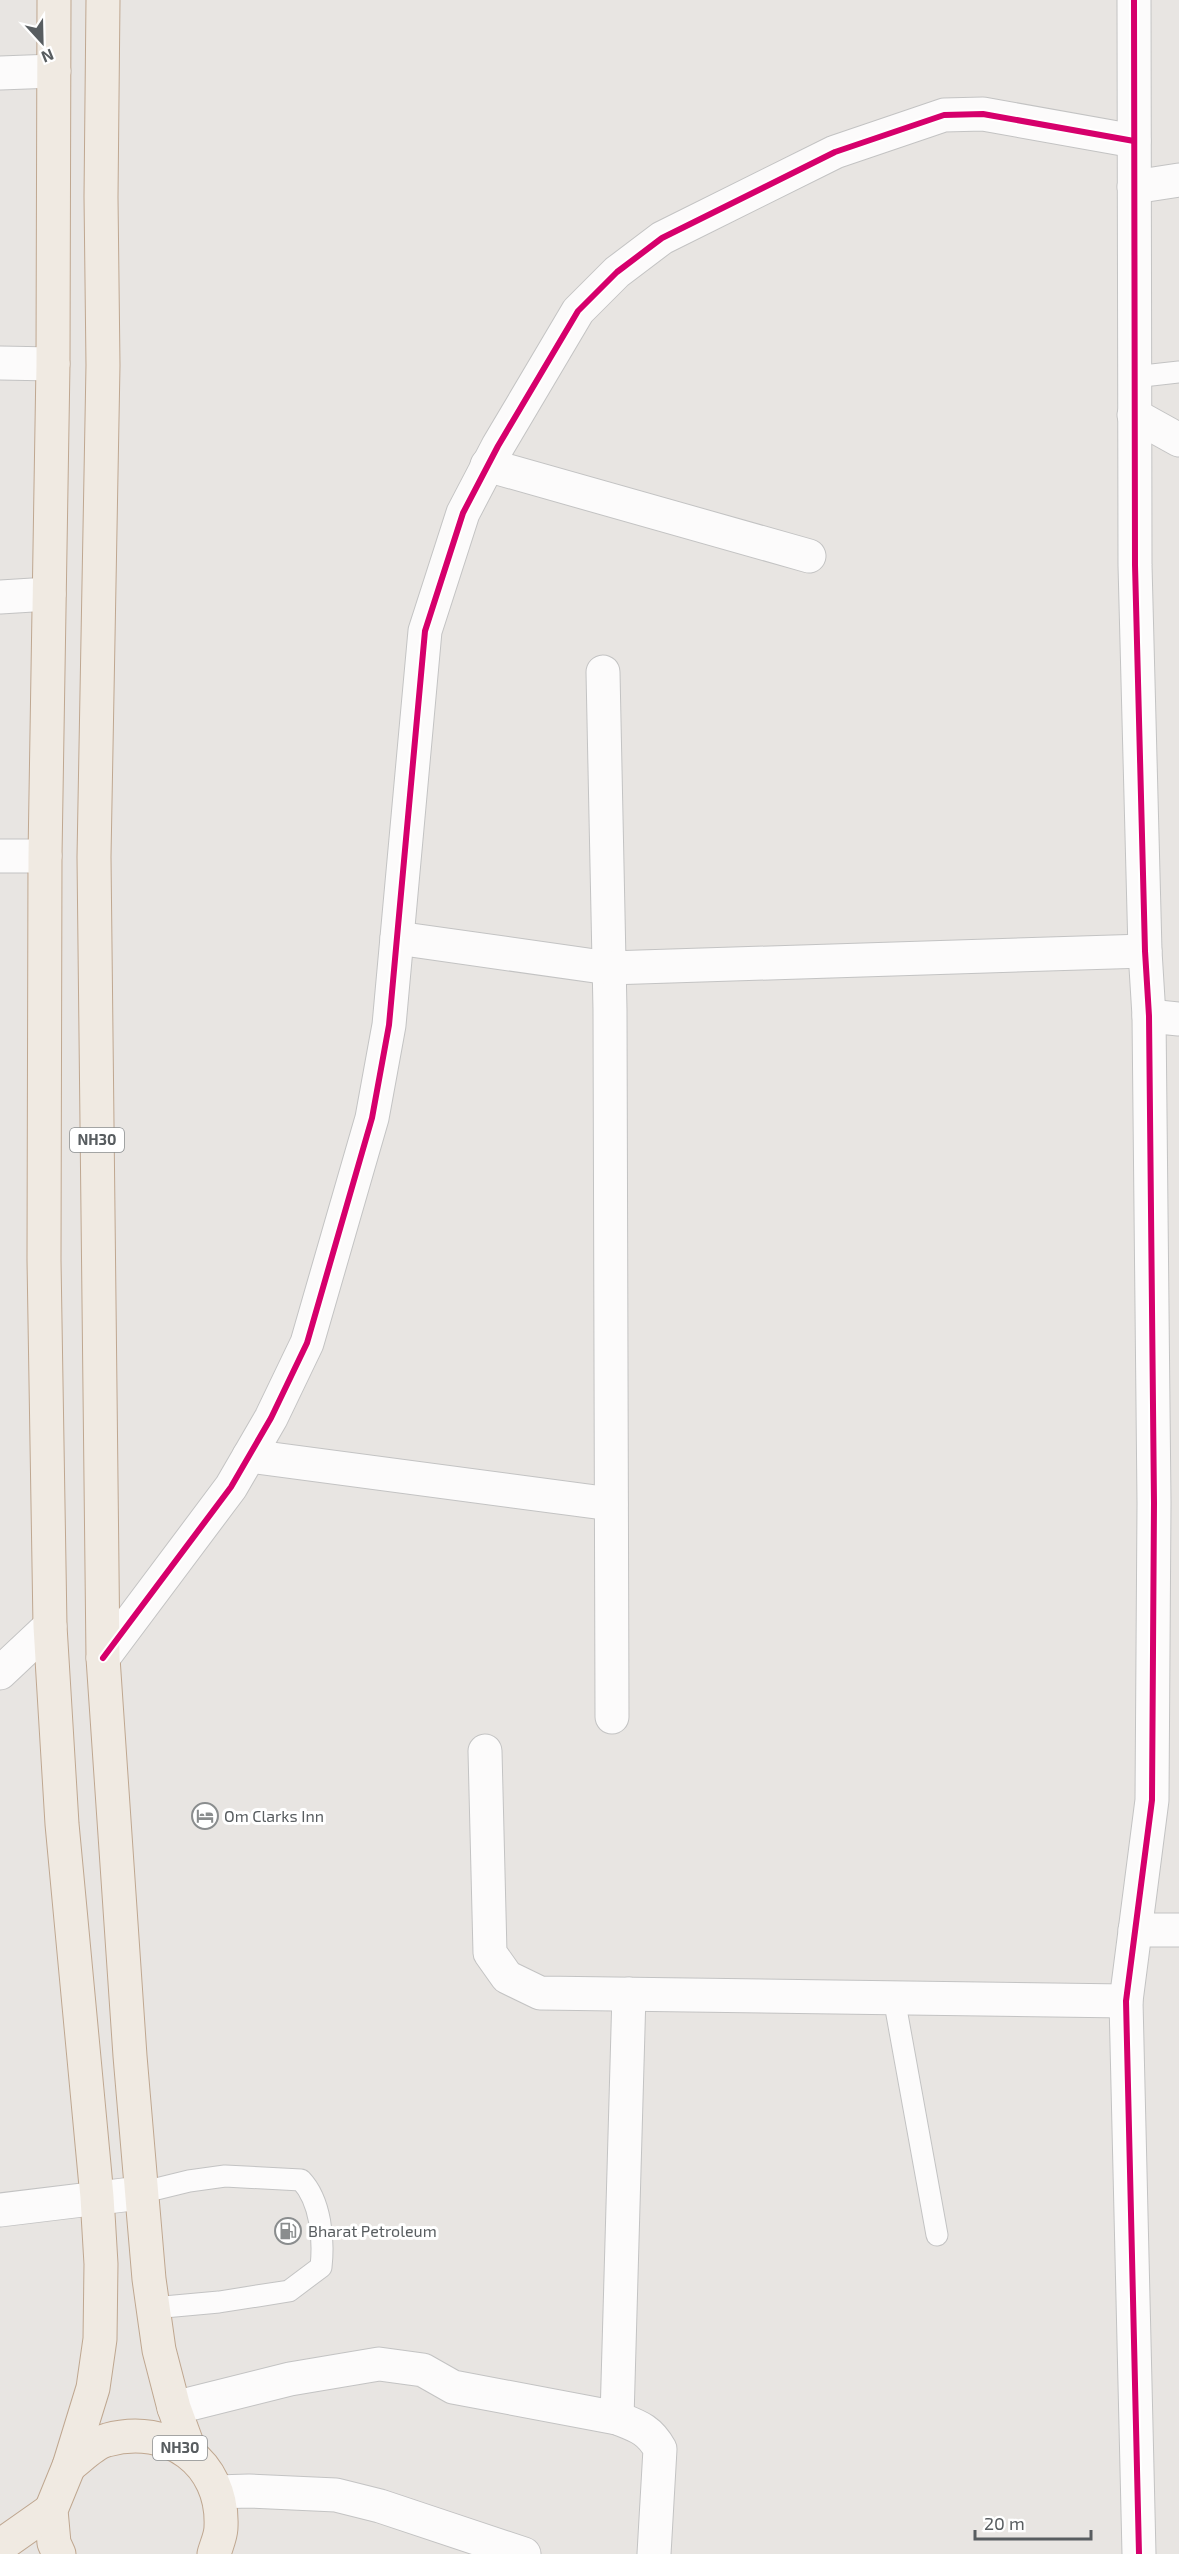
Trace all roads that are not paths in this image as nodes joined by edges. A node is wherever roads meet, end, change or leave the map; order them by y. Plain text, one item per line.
1 (54, 0) edge
2 (103, 0) edge
3 (1134, 0) edge
4 (54, 71) junction
5 (0, 73) edge
6 (1134, 141) junction
7 (1179, 180) edge
8 (1134, 187) junction
9 (0, 363) edge
10 (53, 364) junction
11 (1179, 372) edge
12 (1134, 377) junction
13 (1134, 415) junction
14 (1179, 440) edge
15 (488, 465) junction
16 (809, 556) dead end
17 (49, 594) junction
18 (0, 597) edge
19 (603, 672) dead end
20 (0, 856) edge
21 (45, 856) junction
22 (397, 938) junction
23 (1145, 951) junction
24 (609, 968) junction
25 (1164, 1018) edge
26 (249, 1456) junction
27 (1166, 1503) edge
28 (611, 1504) junction
29 (50, 1626) junction
30 (103, 1658) junction
31 (0, 1673) edge
32 (1166, 1673) edge
33 (612, 1717) dead end
34 (485, 1751) dead end
35 (1135, 1930) junction
36 (1179, 1930) edge
37 (629, 1994) junction
38 (894, 1998) junction
39 (1126, 2001) junction
40 (140, 2193) junction
41 (97, 2197) junction
42 (0, 2210) edge
43 (937, 2235) dead end
44 (153, 2308) junction
45 (174, 2408) junction
46 (617, 2418) junction
47 (189, 2452) junction
48 (69, 2466) junction
49 (217, 2492) junction
50 (51, 2510) junction
51 (0, 2546) edge
52 (225, 2546) edge
53 (59, 2554) edge
54 (524, 2554) edge
55 (654, 2554) edge
56 (1139, 2554) edge

1 - 4 highway
2 - 30 highway, NH30
3 - 6 street
4 - 5 street
4 - 10 highway
6 - 8 street
6 - 15 street
7 - 8 street
8 - 12 street
9 - 10 street
10 - 17 highway
11 - 12 lane
12 - 13 street
13 - 14 street
13 - 23 street
15 - 16 street
15 - 22 street
17 - 18 street
17 - 21 highway
19 - 24 street
20 - 21 street
21 - 29 highway
22 - 24 street
22 - 26 street
23 - 24 street
23 - 25 street
24 - 28 street
25 - 27 street
26 - 28 street
26 - 30 street
27 - 32 street
28 - 33 street
29 - 31 street
29 - 41 highway
30 - 40 highway, NH30
32 - 35 street
34 - 37 street
35 - 36 street
35 - 39 street
37 - 38 street
37 - 46 street
38 - 39 street
38 - 43 lane
39 - 56 street
40 - 41 street
40 - 44 highway, NH30
40 - 44 lane
41 - 42 street
41 - 48 highway
44 - 45 highway, NH30
45 - 46 street
45 - 47 highway, NH30
46 - 55 street
47 - 48 highway, NH30
47 - 49 highway, NH30
48 - 50 highway
49 - 52 highway, NH30
49 - 54 street
50 - 51 highway
50 - 53 highway

